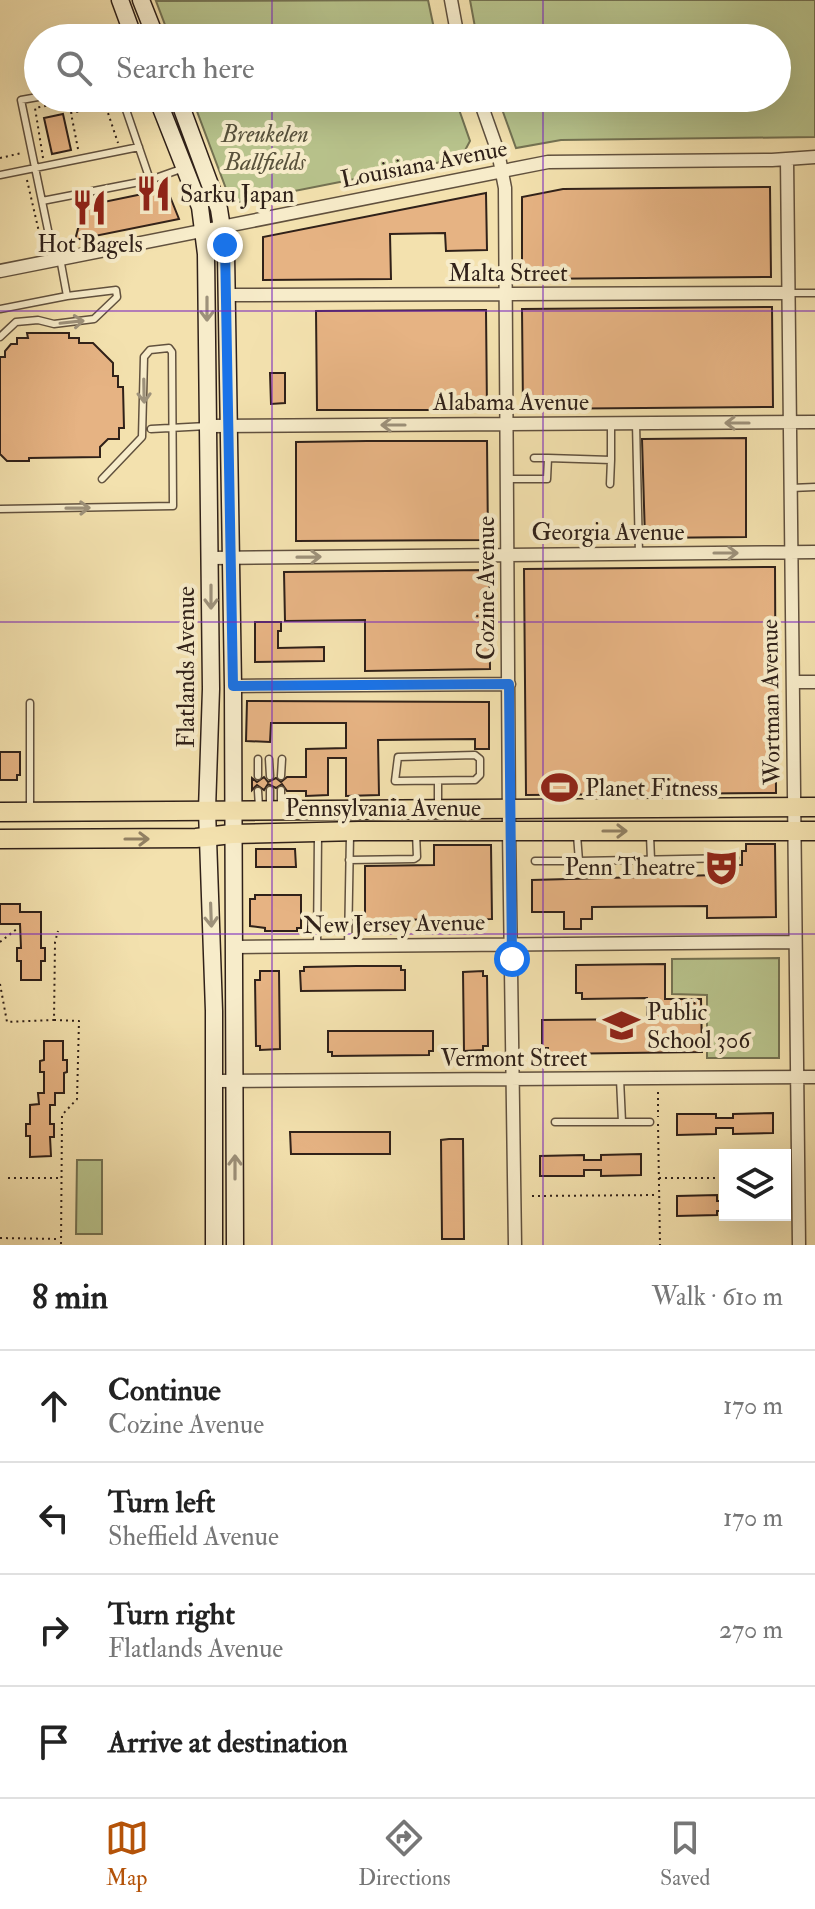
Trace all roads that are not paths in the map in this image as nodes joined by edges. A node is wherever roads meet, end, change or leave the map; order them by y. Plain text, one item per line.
1 (120, 0) edge
2 (141, 0) edge
3 (451, 0) edge
4 (129, 24) edge
5 (150, 24) edge
6 (455, 24) edge
7 (24, 99) edge
8 (127, 112) edge
9 (162, 112) edge
10 (183, 112) edge
11 (483, 112) edge
12 (139, 147) junction
13 (815, 157) edge
14 (787, 159) junction
15 (184, 167) junction
16 (35, 169) junction
17 (502, 170) junction
18 (0, 175) edge
19 (150, 180) junction
20 (42, 201) junction
21 (222, 227) junction
22 (203, 231) junction
23 (57, 259) junction
24 (0, 271) edge
25 (789, 293) junction
26 (815, 293) edge
27 (227, 295) junction
28 (506, 295) junction
29 (67, 296) junction
30 (0, 309) edge
31 (0, 337) edge
32 (790, 422) junction
33 (815, 422) edge
34 (636, 423) junction
35 (507, 424) junction
36 (611, 424) junction
37 (207, 426) junction
38 (228, 426) junction
39 (173, 428) junction
40 (151, 429) dead end
41 (534, 458) dead end
42 (548, 458) junction
43 (611, 460) junction
44 (102, 479) dead end
45 (507, 479) junction
46 (610, 484) dead end
47 (815, 487) edge
48 (791, 488) junction
49 (0, 509) edge
50 (815, 552) edge
51 (791, 553) junction
52 (639, 554) junction
53 (508, 555) junction
54 (231, 557) junction
55 (210, 558) junction
56 (793, 682) junction
57 (815, 682) edge
58 (509, 684) junction
59 (233, 686) junction
60 (30, 703) dead end
61 (258, 759) dead end
62 (269, 759) dead end
63 (282, 759) dead end
64 (258, 776) dead end
65 (270, 776) dead end
66 (281, 776) dead end
67 (438, 782) junction
68 (270, 790) dead end
69 (281, 790) dead end
70 (267, 805) junction
71 (794, 807) junction
72 (815, 807) edge
73 (232, 809) junction
74 (510, 809) junction
75 (207, 810) junction
76 (438, 811) junction
77 (0, 812) edge
78 (30, 812) junction
79 (350, 831) junction
80 (416, 831) junction
81 (509, 831) junction
82 (577, 831) junction
83 (650, 831) junction
84 (794, 831) junction
85 (815, 831) edge
86 (318, 832) junction
87 (232, 834) junction
88 (208, 837) junction
89 (0, 839) edge
90 (735, 858) dead end
91 (349, 860) junction
92 (651, 860) junction
93 (535, 861) dead end
94 (579, 861) junction
95 (795, 942) junction
96 (512, 944) junction
97 (233, 947) junction
98 (317, 947) junction
99 (348, 947) junction
100 (797, 1077) junction
101 (815, 1077) edge
102 (620, 1079) junction
103 (513, 1080) junction
104 (214, 1081) junction
105 (235, 1081) junction
106 (555, 1122) dead end
107 (622, 1122) junction
108 (650, 1122) dead end
109 (214, 1245) edge
110 (235, 1245) edge
111 (515, 1245) edge
112 (799, 1245) edge

1 - 4 main road
2 - 5 main road
3 - 6 street
7 - 16 lane
8 - 12 lane
9 - 15 main road, Flatlands Avenue
10 - 21 main road, Flatlands Avenue
11 - 17 street, Cozine Avenue
12 - 16 lane
12 - 19 lane
13 - 14 street, Louisiana Avenue
14 - 17 street, Louisiana Avenue
14 - 25 street, Wortman Avenue
15 - 19 lane
15 - 22 main road, Flatlands Avenue
16 - 18 lane
16 - 20 lane
17 - 21 street, Louisiana Avenue
17 - 28 street, Cozine Avenue
19 - 20 lane
20 - 23 lane
21 - 22 street, Louisiana Avenue
21 - 27 main road, Flatlands Avenue
22 - 23 street, Louisiana Avenue
22 -> 37 main road, Flatlands Avenue
23 - 24 street, Louisiana Avenue
23 - 29 lane
25 - 26 lane
25 - 28 street, Malta Street
25 - 32 street, Wortman Avenue
27 - 28 street, Malta Street
27 - 38 main road, Flatlands Avenue
28 - 35 street, Cozine Avenue
29 - 30 lane
31 -> 29 lane
32 - 33 street, Alabama Avenue
32 -> 34 street, Alabama Avenue
32 - 48 street, Wortman Avenue
34 - 36 street, Alabama Avenue
34 - 52 lane
35 - 36 street, Alabama Avenue
35 -> 38 street, Alabama Avenue
35 - 45 street, Cozine Avenue
36 - 43 lane
37 - 38 street, Alabama Avenue
37 - 39 lane
37 - 55 main road, Flatlands Avenue
38 - 54 main road, Flatlands Avenue
39 - 40 lane
39 -> 44 lane
49 -> 39 lane
41 - 42 lane
42 - 43 lane
42 - 45 lane
43 - 46 lane
45 - 53 street, Cozine Avenue
47 - 48 lane
48 - 51 street, Wortman Avenue
50 - 51 street, Georgia Avenue
52 -> 51 street, Georgia Avenue
51 - 56 street, Wortman Avenue
52 - 53 street, Georgia Avenue
54 -> 53 street, Georgia Avenue
53 - 58 street, Cozine Avenue
54 - 55 street, Georgia Avenue
54 - 59 main road, Flatlands Avenue
55 -> 75 main road, Flatlands Avenue
56 - 57 street
56 - 71 street, Wortman Avenue
58 - 59 street
58 - 74 street, Cozine Avenue
59 - 73 main road, Flatlands Avenue
60 - 78 lane
61 - 64 lane
62 - 65 lane
63 - 66 lane
67 - 67 lane
67 - 76 lane
68 - 70 lane
69 - 70 lane
70 - 73 main road, Pennsylvania Avenue
70 - 76 main road, Pennsylvania Avenue
71 - 72 main road, Pennsylvania Avenue
71 - 74 main road, Pennsylvania Avenue
71 - 84 street, Wortman Avenue
73 - 75 main road, Pennsylvania Avenue
73 - 87 main road, Flatlands Avenue
74 - 76 main road, Pennsylvania Avenue
74 - 81 street, Cozine Avenue
75 - 78 main road, Pennsylvania Avenue
75 - 88 main road, Flatlands Avenue
77 - 78 main road, Pennsylvania Avenue
79 - 80 main road, Pennsylvania Avenue
79 - 86 main road, Pennsylvania Avenue
79 - 91 lane
80 - 81 main road, Pennsylvania Avenue
80 - 91 lane
81 - 82 main road, Pennsylvania Avenue
81 - 96 street, Cozine Avenue
82 -> 83 main road, Pennsylvania Avenue
82 - 94 lane
83 - 84 main road, Pennsylvania Avenue
83 - 92 lane
84 - 85 main road, Pennsylvania Avenue
84 - 95 street, Wortman Avenue
86 - 87 main road, Pennsylvania Avenue
86 - 98 lane
87 - 88 main road, Pennsylvania Avenue
87 - 97 main road, Flatlands Avenue
89 -> 88 main road, Pennsylvania Avenue
88 -> 104 main road, Flatlands Avenue
90 - 92 lane
91 - 99 lane
92 - 94 lane
93 - 94 lane
95 - 96 street, New Jersey Avenue
95 - 100 street, Wortman Avenue
96 - 99 street, New Jersey Avenue
96 - 103 street, Cozine Avenue
97 - 98 street, New Jersey Avenue
97 - 105 main road, Flatlands Avenue
98 - 99 street, New Jersey Avenue
100 - 101 street, Vermont Street
100 - 102 street, Vermont Street
100 - 112 street, Wortman Avenue
102 - 103 street, Vermont Street
102 - 107 lane
103 - 105 street, Vermont Street
103 - 111 street, Cozine Avenue
104 - 105 street, Vermont Street
104 - 109 main road, Flatlands Avenue
110 -> 105 main road, Flatlands Avenue
106 - 107 lane
107 - 108 lane

